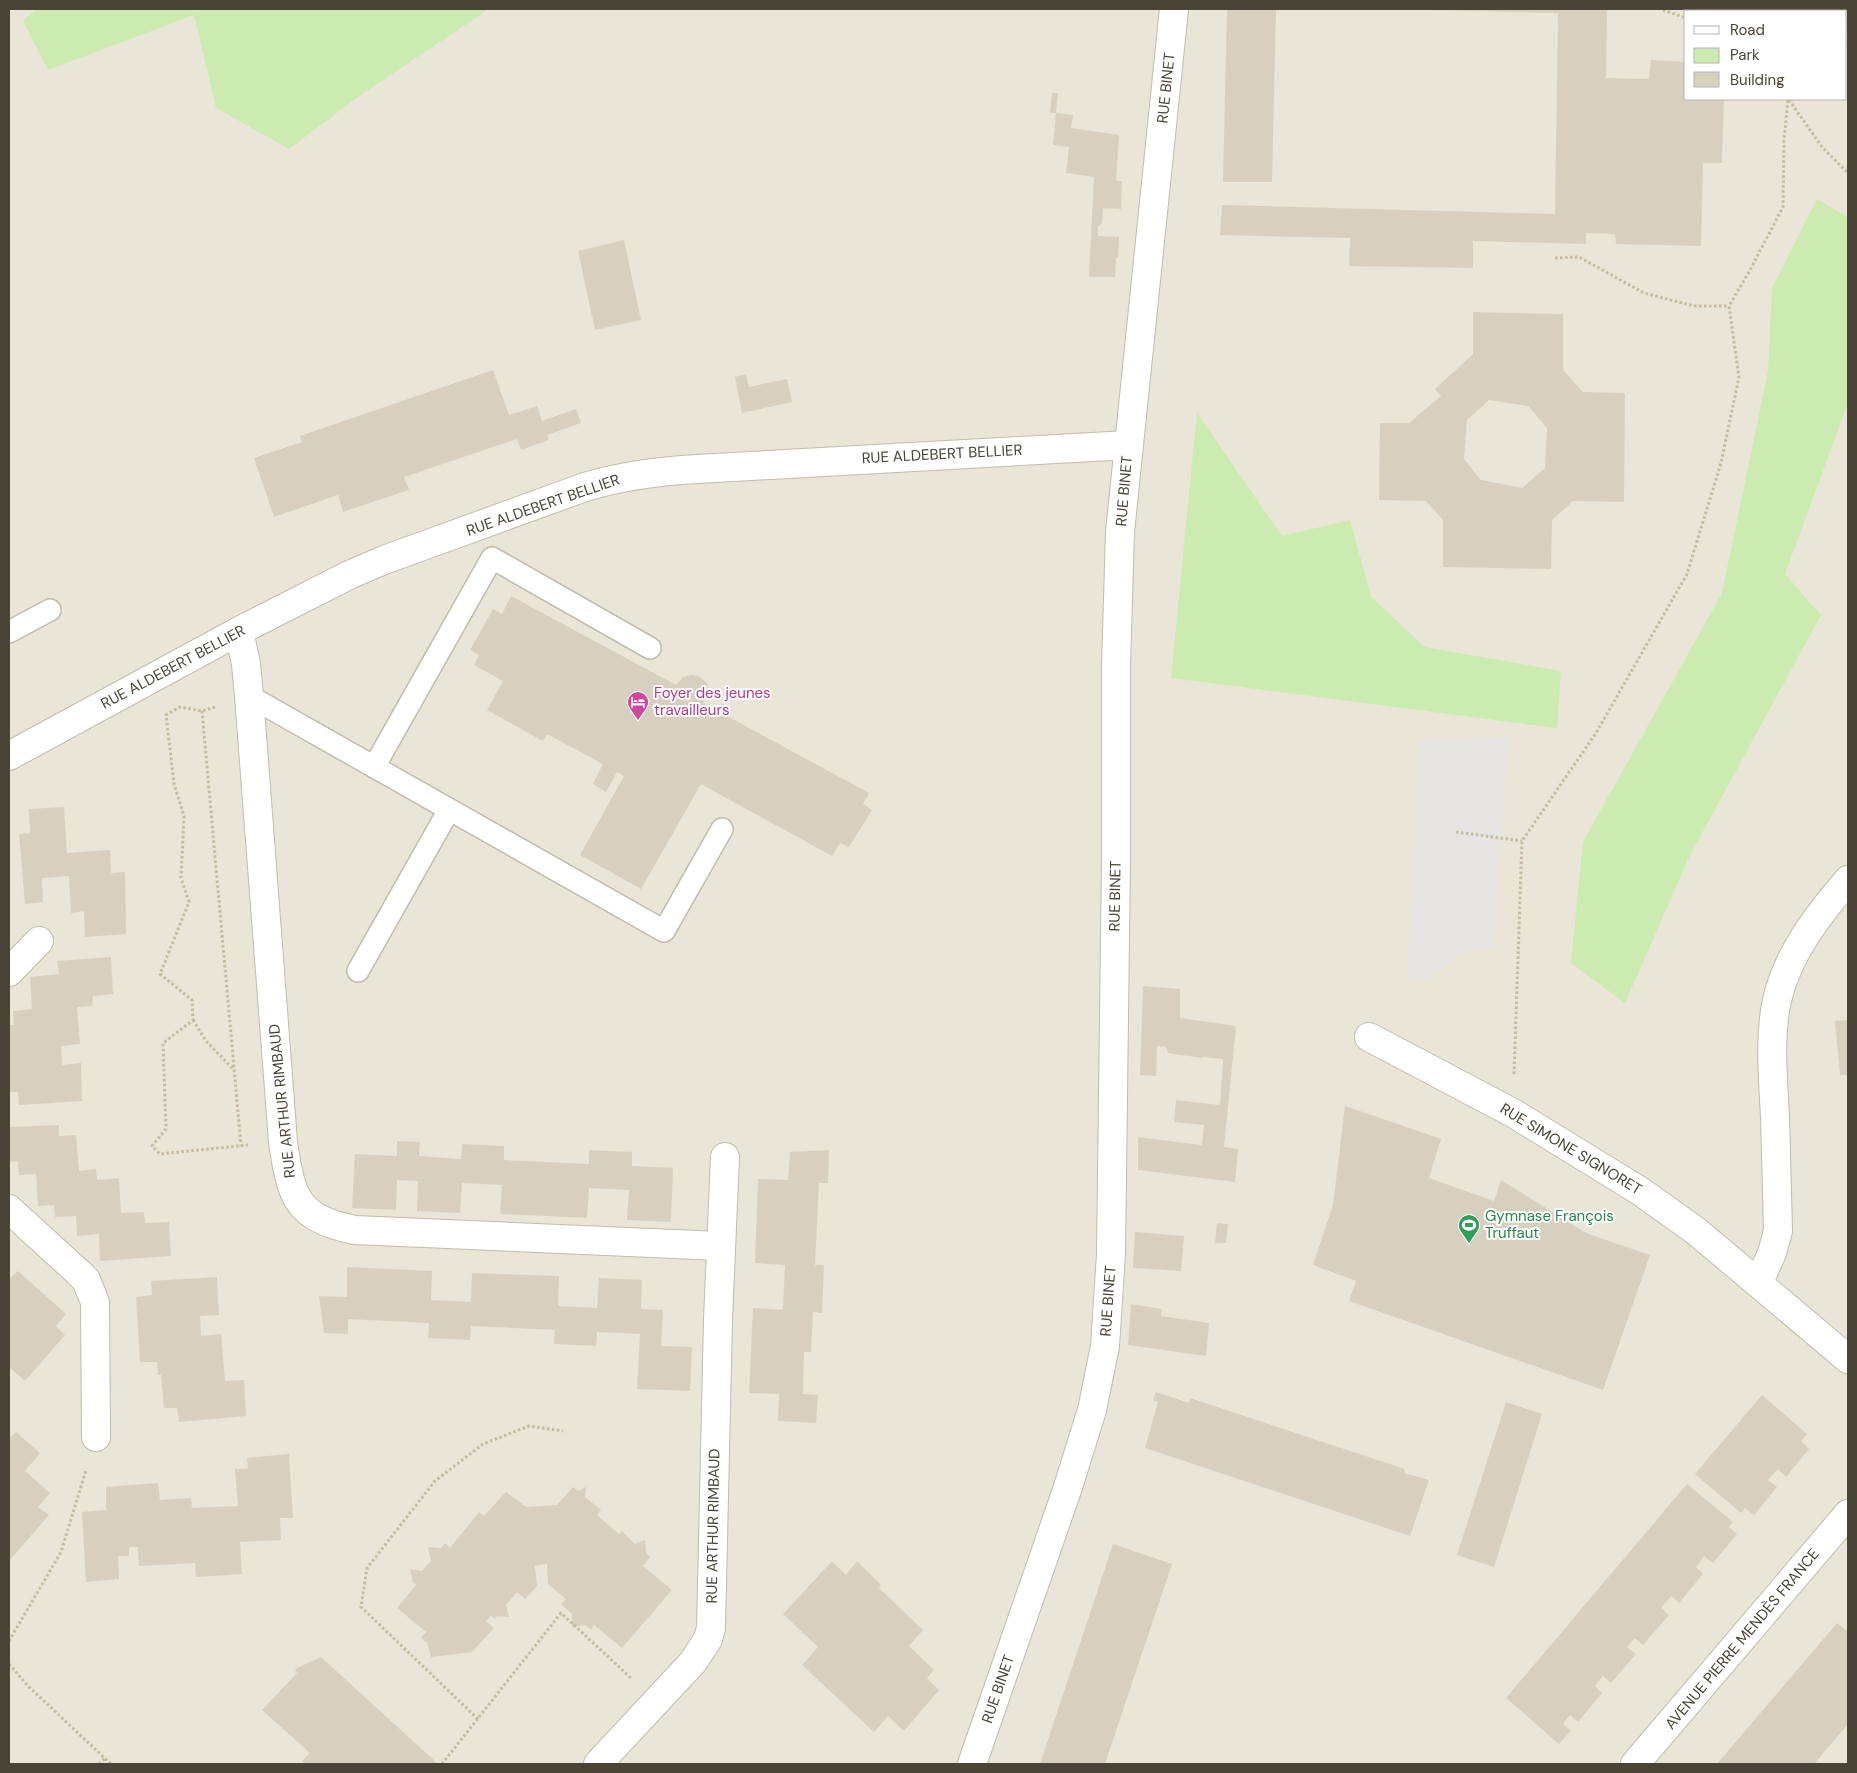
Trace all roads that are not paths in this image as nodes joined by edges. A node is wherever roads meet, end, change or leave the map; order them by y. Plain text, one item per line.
1 (1174, 9) edge
2 (1128, 445) junction
3 (50, 610) dead end
4 (240, 631) junction
5 (9, 632) edge
6 (650, 648) dead end
7 (249, 696) junction
8 (9, 756) edge
9 (374, 767) junction
10 (450, 810) junction
11 (722, 829) dead end
12 (1848, 880) edge
13 (40, 941) dead end
14 (358, 971) dead end
15 (9, 972) edge
16 (1369, 1037) dead end
17 (725, 1157) dead end
18 (9, 1209) edge
19 (720, 1246) junction
20 (1759, 1282) junction
21 (1848, 1359) edge
22 (96, 1437) road end
23 (1848, 1514) edge
24 (598, 1764) edge
25 (972, 1764) edge
26 (1636, 1764) edge

1 - 2 street, RUE BINET
2 - 4 street, RUE ALDEBERT BELLIER
2 - 25 street, RUE BINET
3 - 5 lane
4 - 7 street, RUE ARTHUR RIMBAUD
4 - 8 street, RUE ALDEBERT BELLIER
6 - 9 lane
7 - 9 lane
7 - 19 street, RUE ARTHUR RIMBAUD
9 - 10 lane
10 - 11 lane
10 - 14 lane
12 - 20 street
13 - 15 street
16 - 20 street, RUE SIMONE SIGNORET
17 - 19 street, RUE ARTHUR RIMBAUD
18 - 22 street
19 - 24 street, RUE ARTHUR RIMBAUD
20 - 21 street, RUE SIMONE SIGNORET
23 - 26 street, AVENUE PIERRE MENDÈS FRANCE

